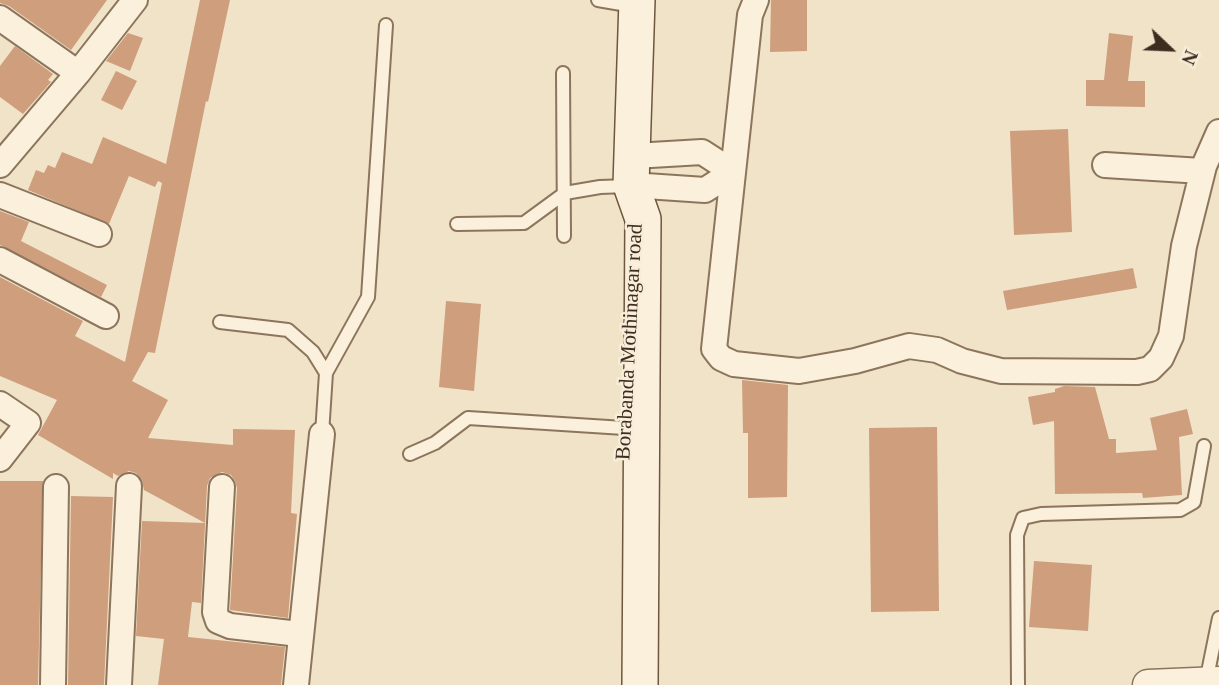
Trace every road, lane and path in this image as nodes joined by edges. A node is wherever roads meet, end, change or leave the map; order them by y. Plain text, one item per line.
1 (135, 0) edge
2 (598, 0) edge
3 (756, 0) edge
4 (637, 3) edge
5 (0, 18) edge
6 (386, 25) dead end
7 (78, 73) junction
8 (563, 74) dead end
9 (1219, 132) edge
10 (3, 157) edge
11 (1105, 165) dead end
12 (1202, 171) junction
13 (733, 172) junction
14 (634, 183) junction
15 (565, 194) junction
16 (0, 195) edge
17 (457, 224) dead end
18 (99, 234) dead end
19 (564, 236) dead end
20 (0, 260) edge
21 (106, 316) dead end
22 (220, 322) dead end
23 (326, 373) junction
24 (0, 404) edge
25 (624, 428) junction
26 (322, 434) joint
27 (1204, 446) dead end
28 (410, 454) dead end
29 (0, 459) edge
30 (129, 486) dead end
31 (56, 487) dead end
32 (222, 487) dead end
33 (1219, 618) edge
34 (299, 634) junction
35 (1213, 682) edge
36 (53, 685) edge
37 (119, 685) edge
38 (296, 685) edge
39 (616, 685) edge
40 (640, 685) edge
41 (1018, 685) edge
42 (1149, 685) edge

1 - 7 street
2 - 4 lane
3 - 13 street
4 - 14 main road, Borabanda Mothinagar road
5 - 7 street
6 - 23 lane
7 - 10 street
8 - 15 lane
9 - 12 street
11 - 12 street
12 - 13 street
13 - 14 street
13 - 14 street
14 - 15 lane
14 - 25 main road, Borabanda Mothinagar road
14 - 40 main road
15 - 17 lane
15 - 19 lane
16 - 18 street
20 - 21 street
22 - 23 lane
23 - 26 lane
24 - 29 street
25 - 28 lane
25 - 39 main road, Borabanda Mothinagar road
26 - 34 street
27 - 41 lane
30 - 37 street
31 - 36 street
32 - 34 street
33 - 35 lane
34 - 38 street
35 - 42 street

